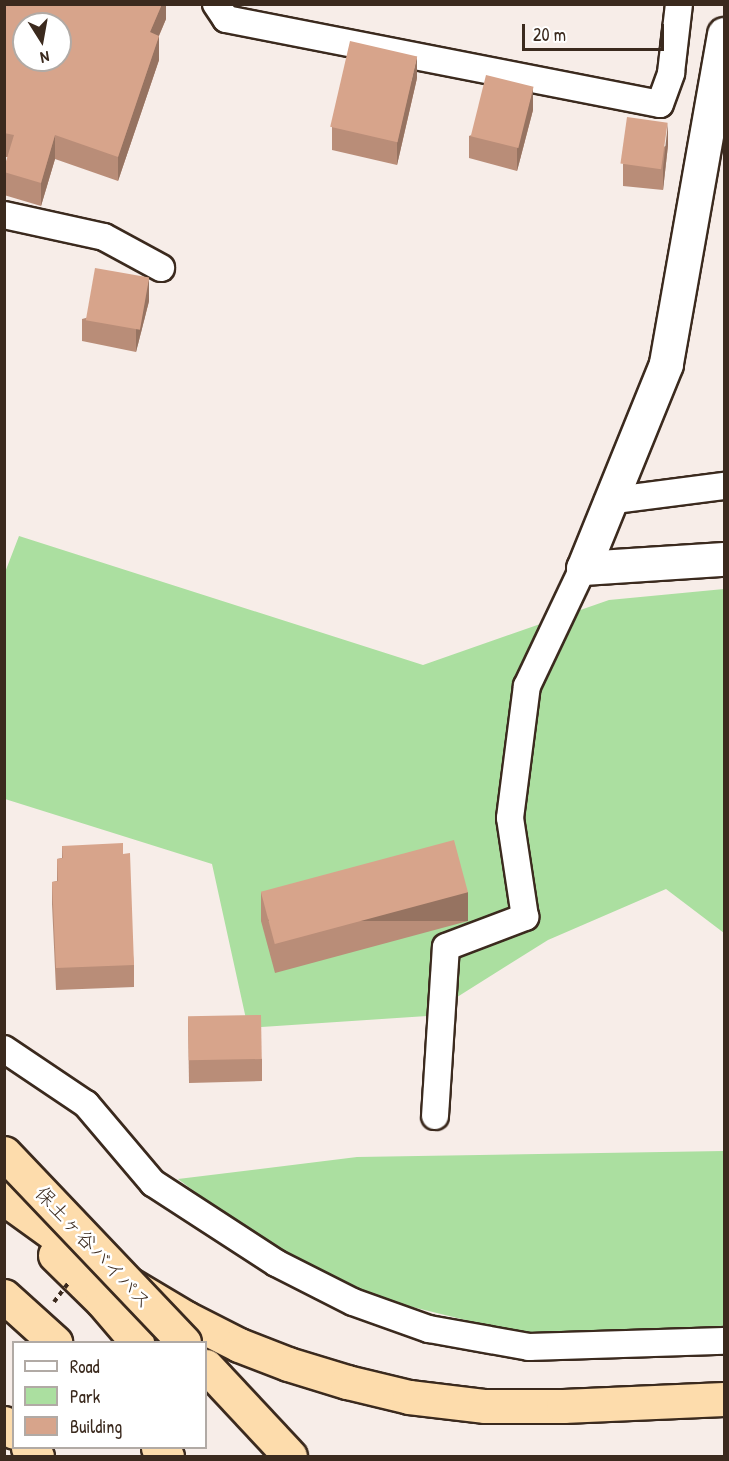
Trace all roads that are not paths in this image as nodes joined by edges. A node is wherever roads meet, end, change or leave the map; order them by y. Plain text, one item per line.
1 (216, 4) edge
2 (679, 4) edge
3 (724, 34) edge
4 (4, 215) edge
5 (161, 268) dead end
6 (724, 486) edge
7 (608, 501) junction
8 (724, 559) edge
9 (583, 568) junction
10 (4, 1049) edge
11 (435, 1116) dead end
12 (4, 1153) edge
13 (4, 1198) edge
14 (4, 1205) edge
15 (4, 1296) edge
16 (52, 1340) edge
17 (135, 1341) edge
18 (183, 1341) edge
19 (724, 1341) edge
20 (207, 1367) edge
21 (724, 1399) edge
22 (290, 1456) edge

1 - 2 lane
3 - 7 street
4 - 5 lane
6 - 7 lane
7 - 9 street
8 - 9 street
9 - 11 lane
10 - 19 lane
12 - 18 highway, 保土ヶ谷バイパス, bridge
13 - 21 highway
14 - 17 highway
15 - 16 highway
20 - 22 highway

